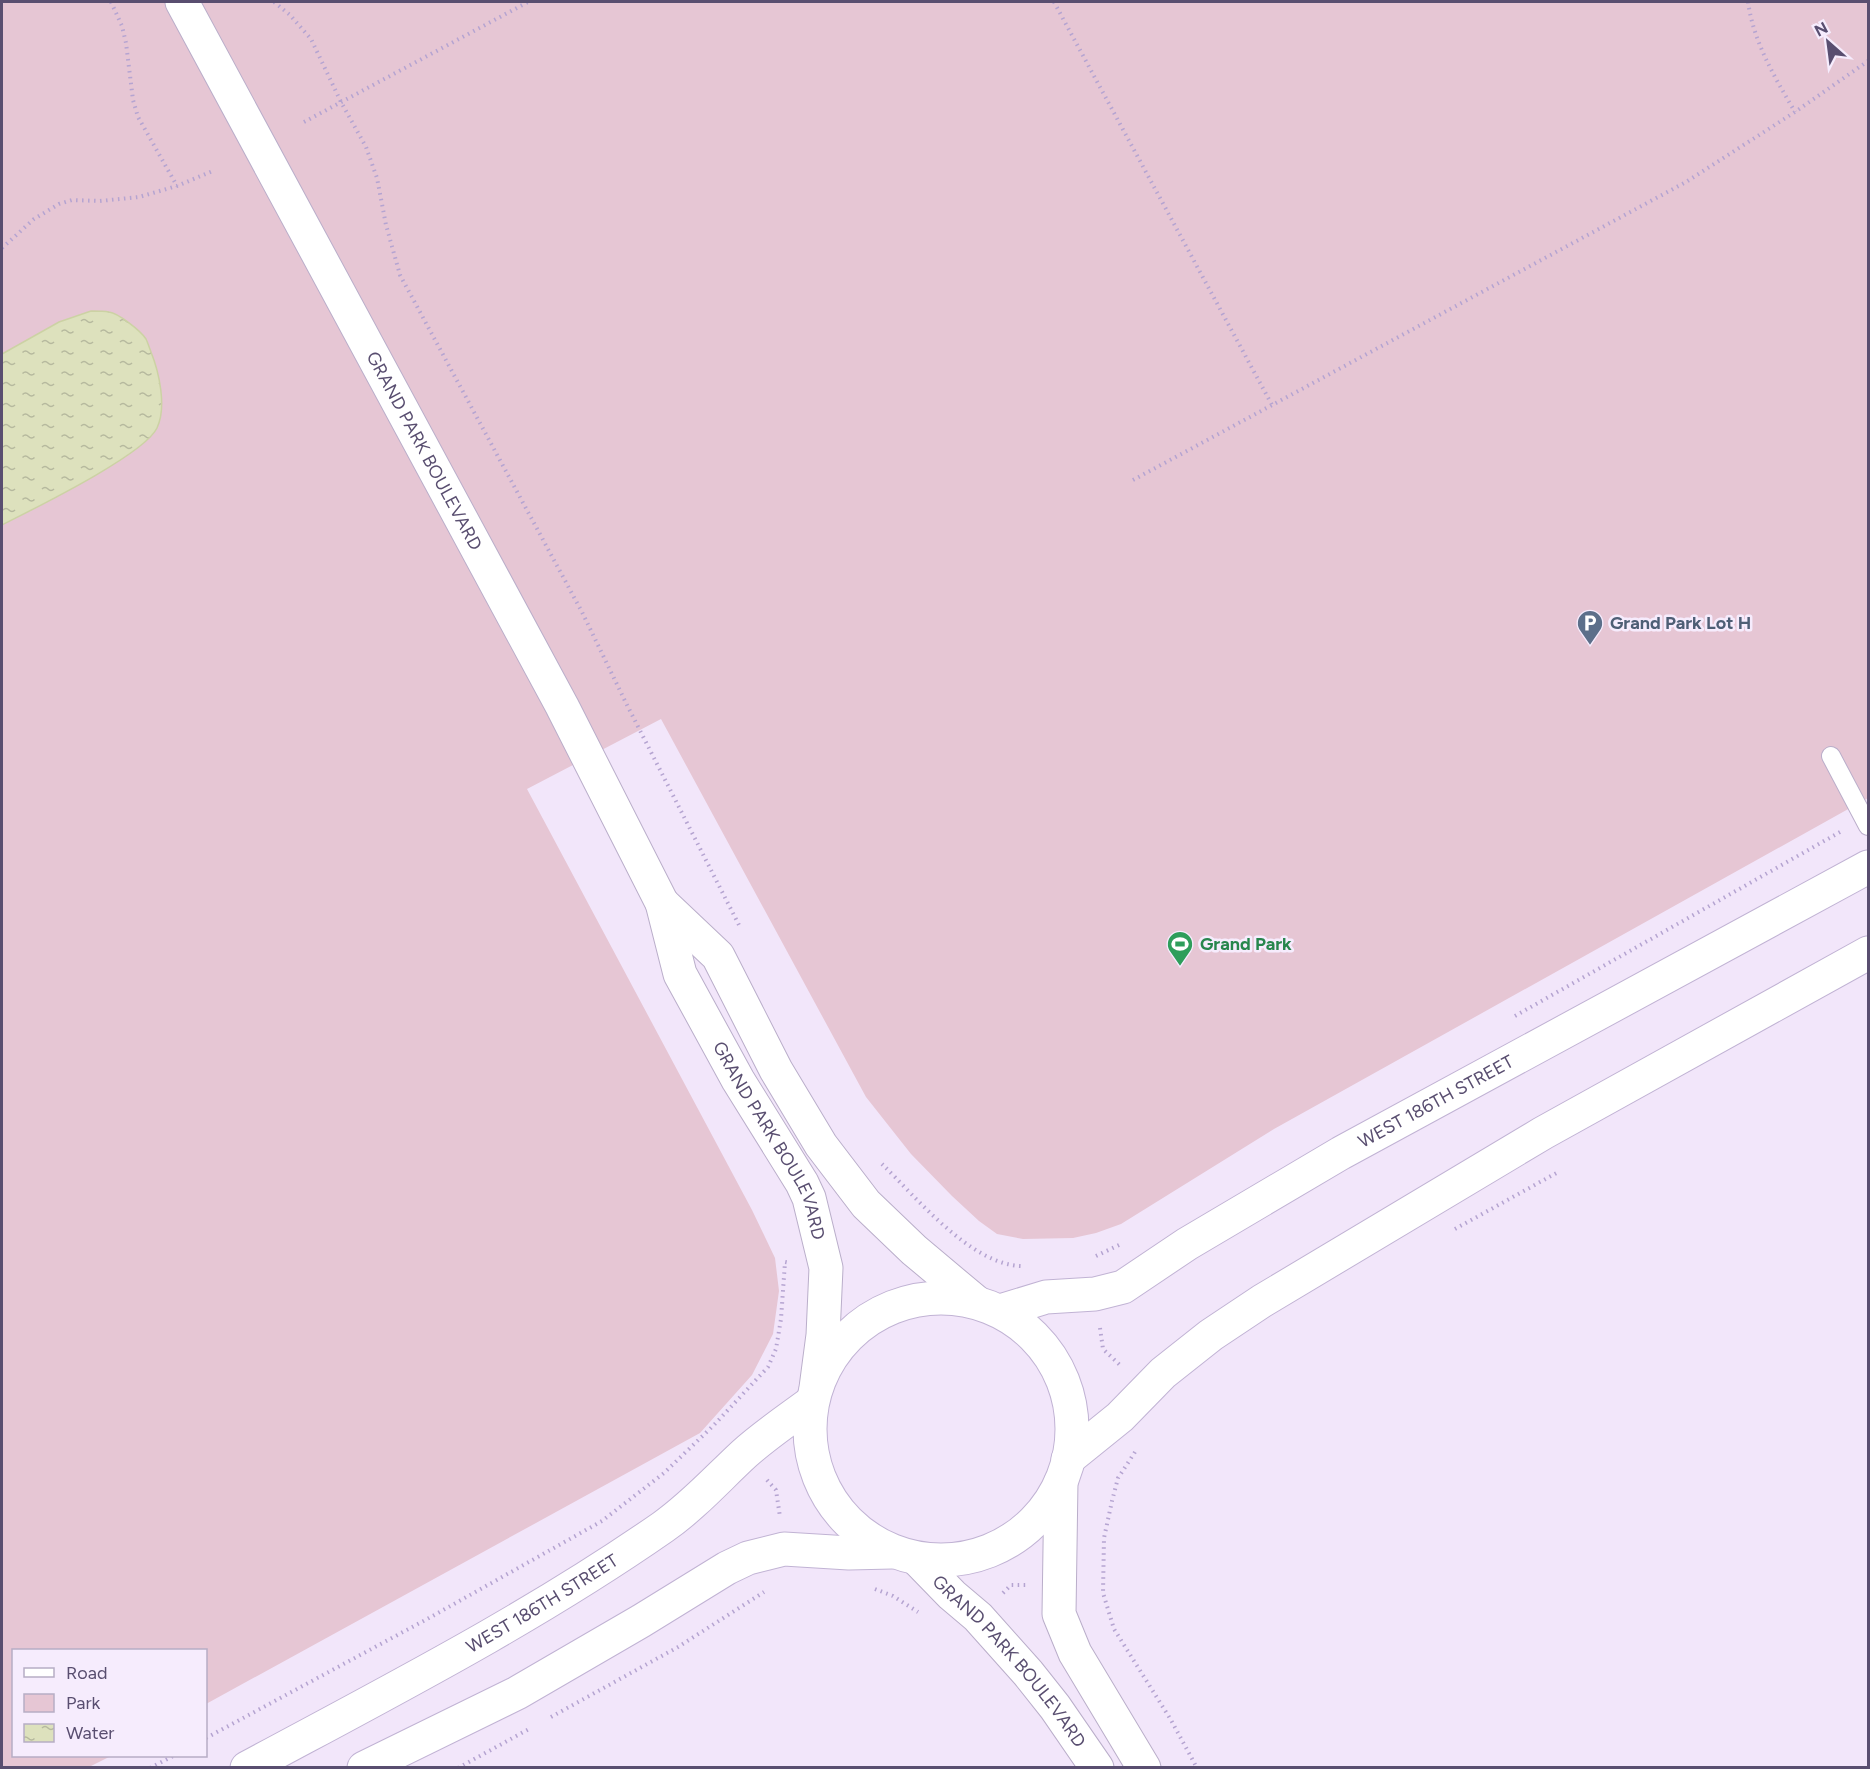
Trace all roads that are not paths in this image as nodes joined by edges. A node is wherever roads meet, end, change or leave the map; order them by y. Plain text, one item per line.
1 (182, 2) edge
2 (1831, 756) dead end
3 (1869, 826) edge
4 (1869, 867) edge
5 (662, 903) junction
6 (1869, 953) edge
7 (988, 1307) junction
8 (814, 1395) junction
9 (1065, 1470) junction
10 (905, 1555) junction
11 (247, 1767) edge
12 (364, 1767) edge
13 (1097, 1767) edge
14 (1144, 1767) edge

1 - 5 street, GRAND PARK BOULEVARD
2 - 3 lane
4 - 7 street, WEST 186TH STREET
5 - 7 street, GRAND PARK BOULEVARD
5 - 8 street, GRAND PARK BOULEVARD
6 - 9 street
7 - 8 street
7 - 9 street, GRAND PARK BOULEVARD
8 - 10 street, GRAND PARK BOULEVARD
8 - 11 street, WEST 186TH STREET
9 - 10 street
9 - 14 street
10 - 12 street
10 - 13 street, GRAND PARK BOULEVARD

